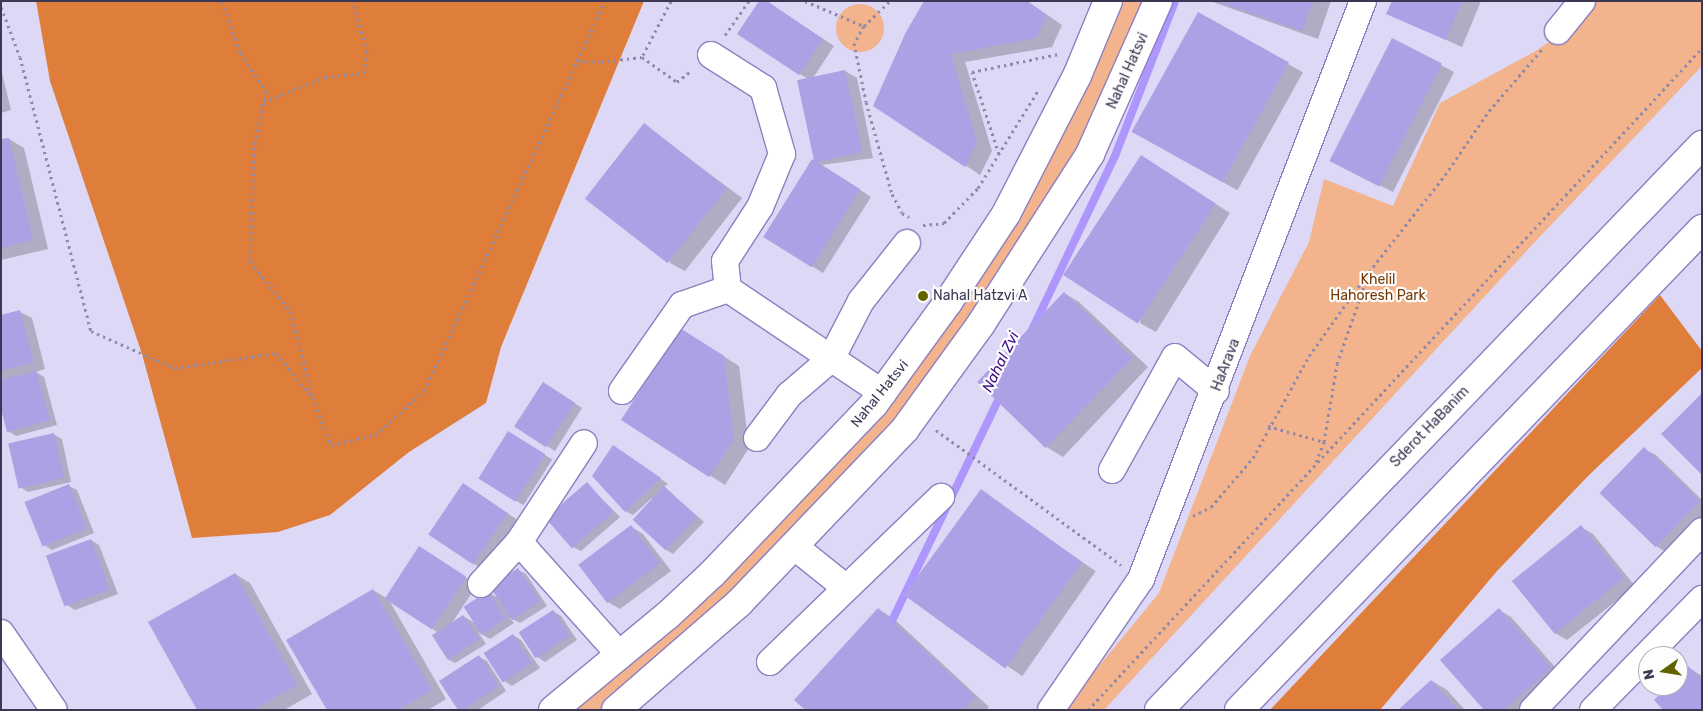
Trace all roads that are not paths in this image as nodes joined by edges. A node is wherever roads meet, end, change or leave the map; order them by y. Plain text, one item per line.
1 (1108, 1) edge
2 (1158, 1) edge
3 (1363, 1) edge
4 (1582, 1) edge
5 (1558, 31) road end
6 (711, 55) dead end
7 (1702, 145) edge
8 (1702, 229) edge
9 (907, 243) road end
10 (728, 289) junction
11 (831, 359) junction
12 (622, 391) dead end
13 (1216, 391) junction
14 (883, 393) junction
15 (756, 438) dead end
16 (584, 443) dead end
17 (1112, 470) dead end
18 (941, 497) dead end
19 (1702, 531) edge
20 (519, 542) junction
21 (795, 547) junction
22 (482, 584) dead end
23 (845, 587) junction
24 (1702, 599) edge
25 (2, 635) edge
26 (620, 655) junction
27 (770, 662) dead end
28 (54, 710) edge
29 (553, 710) edge
30 (616, 710) edge
31 (1051, 710) edge
32 (1158, 710) edge
33 (1239, 710) edge
34 (1534, 710) edge
35 (1593, 710) edge

1 - 14 street, Nahal Hatsvi
2 - 21 street, Nahal Hatsvi
3 - 13 street, HaArava
4 - 5 street
6 - 10 street
7 - 32 street, Sderot HaBanim
8 - 33 street
9 - 11 street
10 - 11 street
10 - 12 street
11 - 14 street
11 - 15 street
13 - 17 street
13 - 31 street, HaArava
14 - 26 street, Nahal Hatsvi
16 - 20 street
18 - 23 street
19 - 34 street
20 - 22 street
20 - 26 street
21 - 23 street
21 - 30 street, Nahal Hatsvi
23 - 27 street
24 - 35 street
25 - 28 street
26 - 29 street, Nahal Hatsvi

